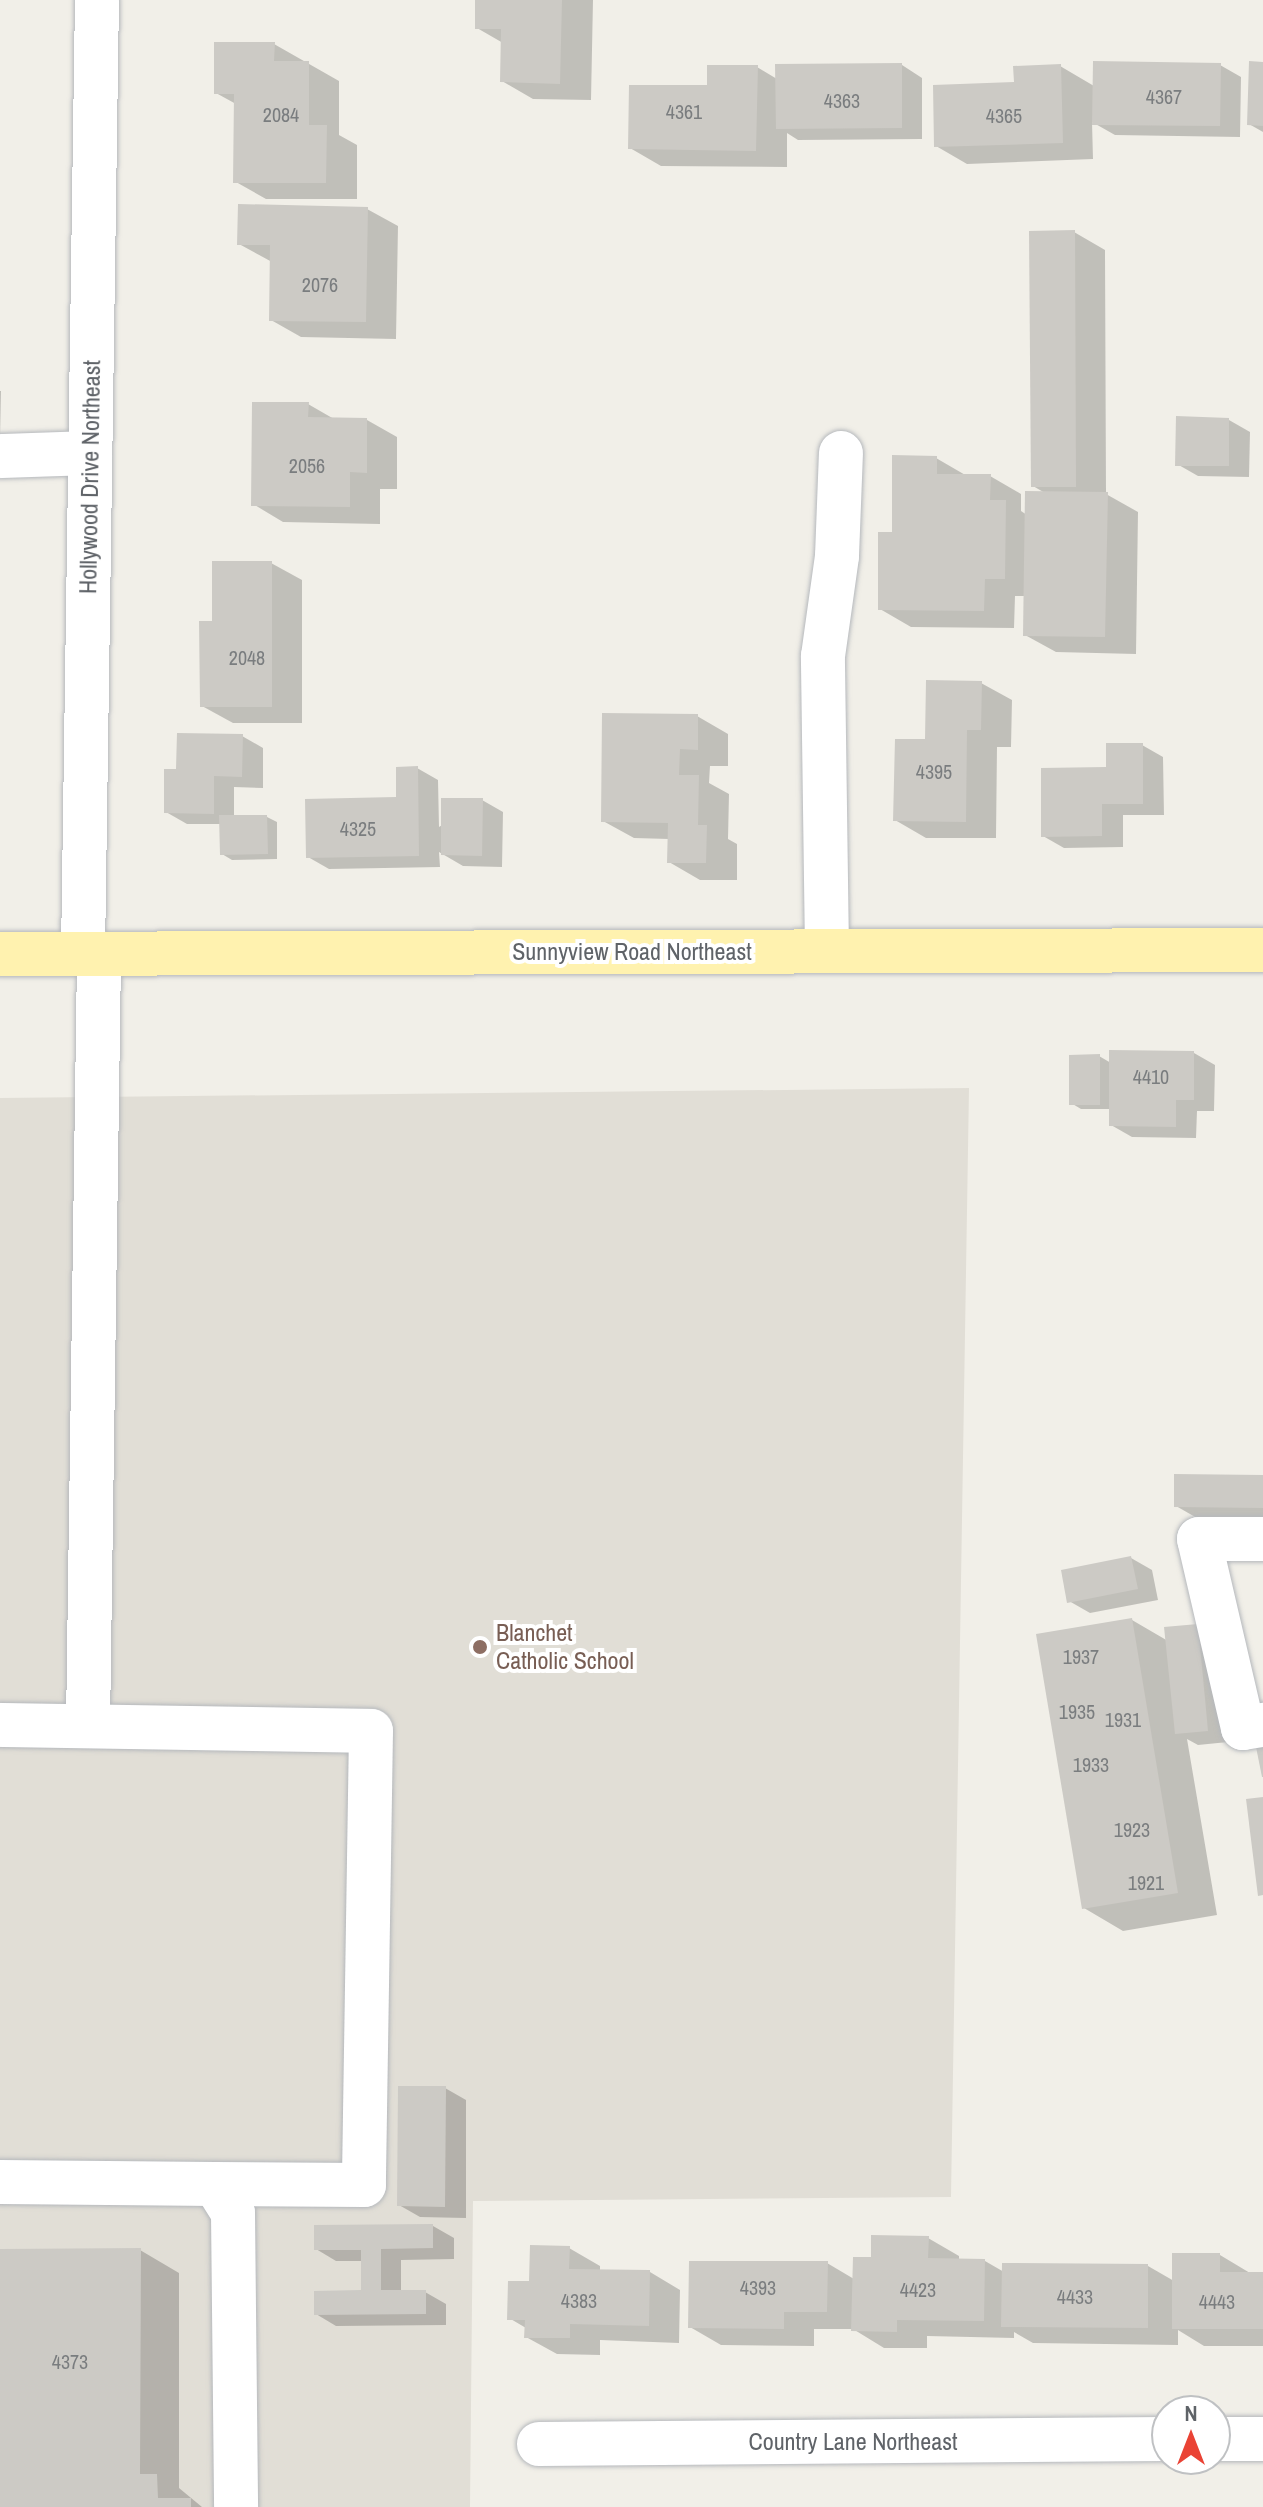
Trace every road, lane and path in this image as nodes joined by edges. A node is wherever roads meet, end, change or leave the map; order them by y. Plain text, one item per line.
1 (97, 0) edge
2 (90, 453) junction
3 (841, 453) dead end
4 (0, 456) edge
5 (1263, 950) edge
6 (827, 951) junction
7 (91, 953) junction
8 (0, 954) edge
9 (1263, 1539) edge
10 (0, 1725) edge
11 (1263, 1725) edge
12 (88, 1726) junction
13 (0, 2182) edge
14 (215, 2184) junction
15 (1151, 2439) edge
16 (1231, 2439) edge
17 (1263, 2439) edge
18 (539, 2444) dead end
19 (236, 2507) edge

1 - 2 street, Hollywood Drive Northeast
2 - 4 street
2 - 7 street, Hollywood Drive Northeast
3 - 6 street
5 - 6 main road, Sunnyview Road Northeast
6 - 7 main road, Sunnyview Road Northeast
7 - 8 main road, Sunnyview Road Northeast
7 - 12 street, Hollywood Drive Northeast
9 - 11 street
10 - 12 street
12 - 14 street
13 - 14 street
14 - 19 street
15 - 18 street, Country Lane Northeast
16 - 17 street

